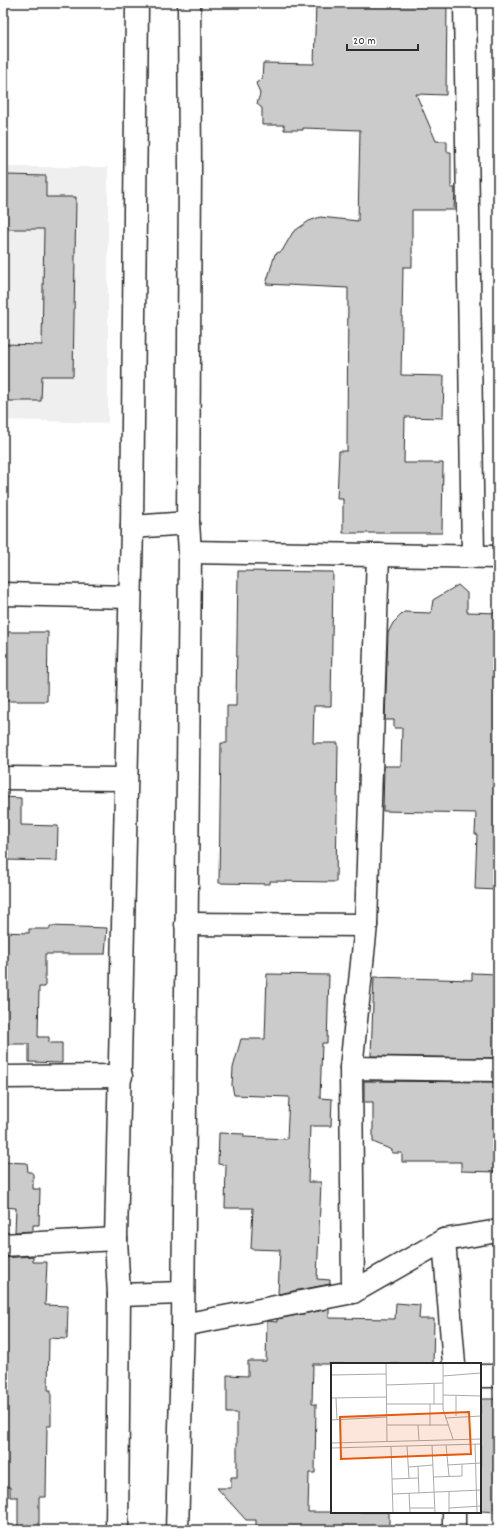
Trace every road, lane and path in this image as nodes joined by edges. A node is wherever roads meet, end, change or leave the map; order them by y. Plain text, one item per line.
1 (137, 3) edge
2 (189, 3) edge
3 (465, 3) edge
4 (188, 523) junction
5 (132, 528) junction
6 (190, 552) junction
7 (378, 555) junction
8 (473, 556) junction
9 (498, 557) edge
10 (3, 594) edge
11 (129, 597) junction
12 (3, 778) edge
13 (125, 779) junction
14 (186, 924) junction
15 (366, 925) junction
16 (351, 1068) junction
17 (498, 1070) edge
18 (121, 1076) junction
19 (3, 1077) edge
20 (498, 1231) edge
21 (116, 1239) junction
22 (444, 1240) junction
23 (3, 1246) edge
24 (353, 1292) junction
25 (183, 1293) junction
26 (119, 1295) junction
27 (183, 1325) junction
28 (454, 1363) edge
29 (481, 1376) edge
30 (498, 1376) edge
31 (454, 1513) edge
32 (117, 1530) edge
33 (177, 1530) edge
34 (454, 1530) edge

1 - 5 street
2 - 4 street
3 - 8 street
4 - 5 street
4 - 6 street
5 - 11 street
6 - 7 street
6 - 14 street
7 - 8 street
7 - 15 street
8 - 9 street
10 - 11 street
11 - 13 street
12 - 13 street
13 - 18 street
14 - 15 street
14 - 25 street
15 - 16 street
16 - 17 street
16 - 24 street
18 - 19 street
18 - 21 street
20 - 22 street
21 - 23 street
21 - 26 street
22 - 24 street
22 - 28 street
24 - 27 street
25 - 26 street
25 - 27 street
26 - 32 street
27 - 33 street
29 - 30 street
31 - 34 street

